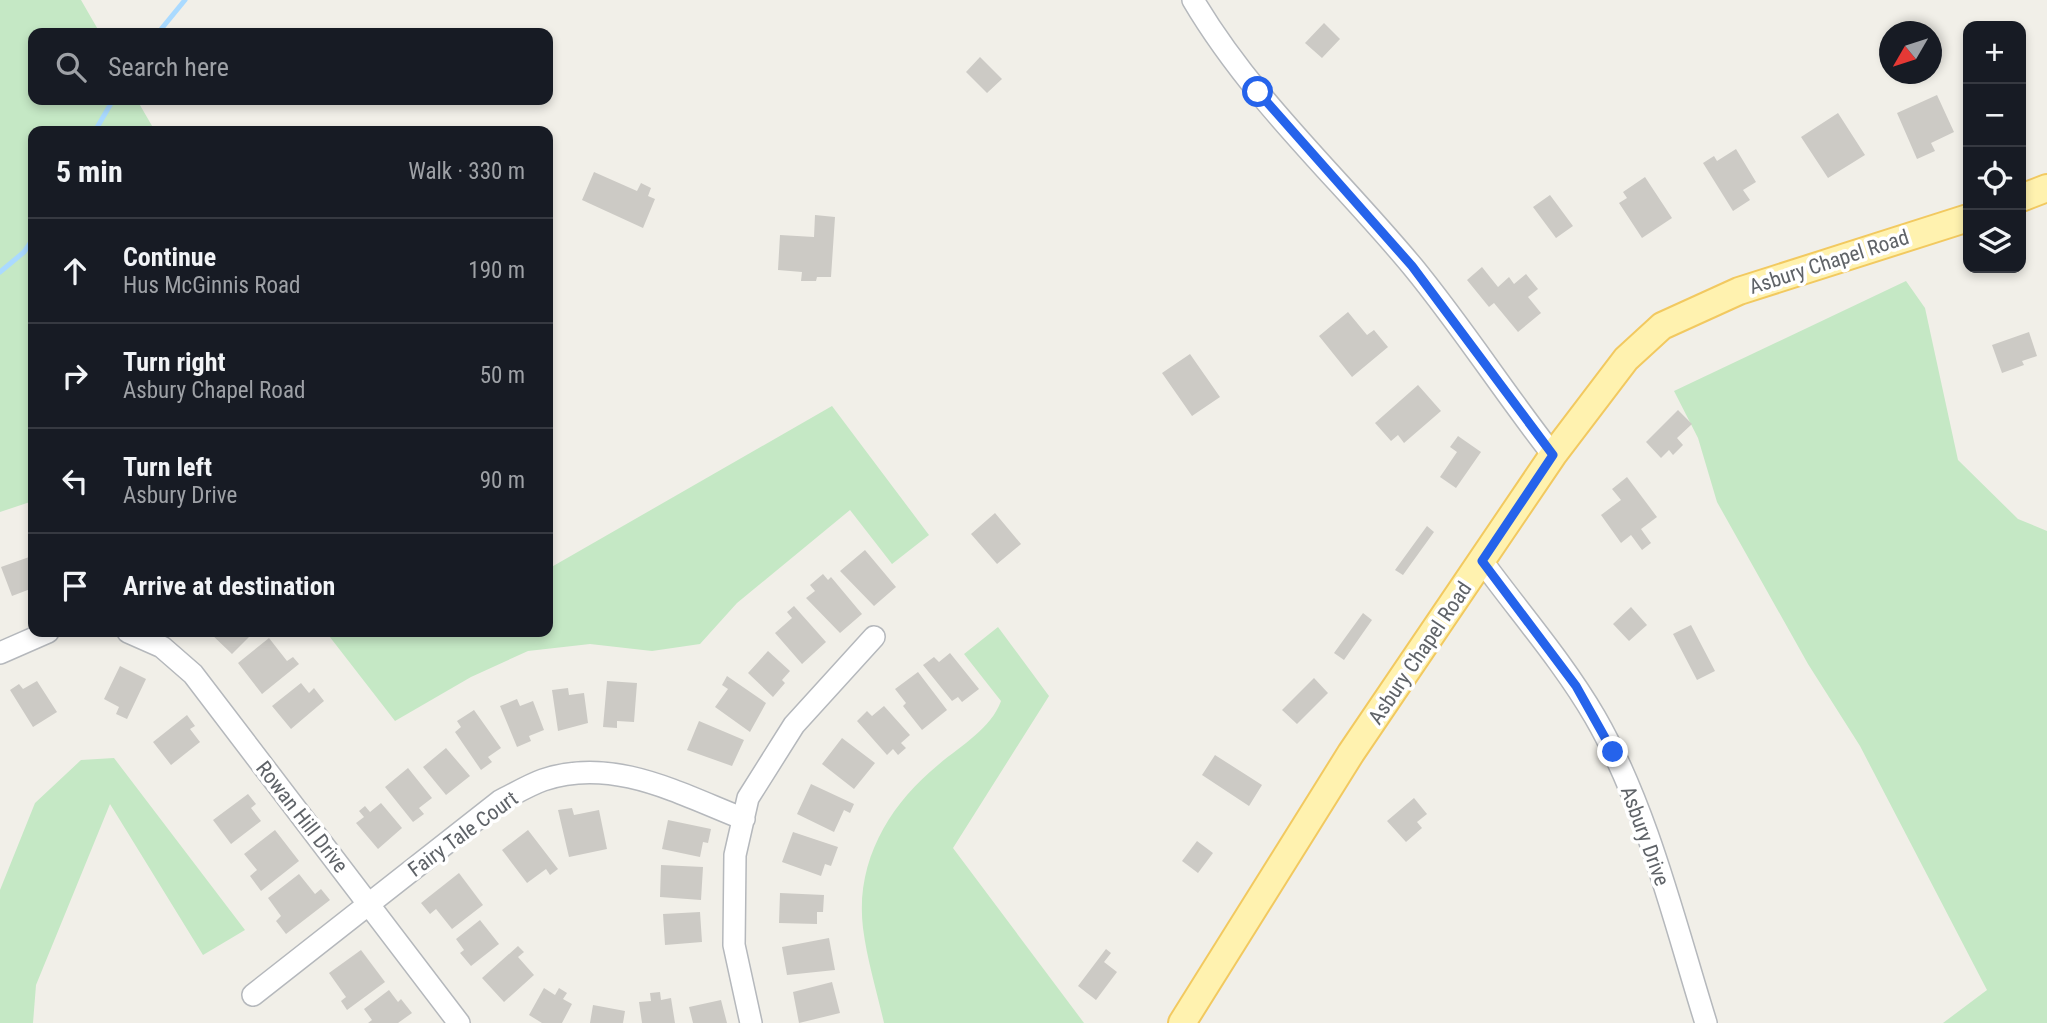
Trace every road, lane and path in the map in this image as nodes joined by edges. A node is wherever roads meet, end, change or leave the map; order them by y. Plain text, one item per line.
1 (1194, 0) edge
2 (2047, 188) edge
3 (2026, 196) edge
4 (1963, 220) edge
5 (1553, 455) junction
6 (1482, 561) junction
7 (37, 637) edge
8 (139, 637) edge
9 (874, 637) dead end
10 (0, 653) edge
11 (744, 818) junction
12 (369, 904) junction
13 (253, 995) dead end
14 (459, 1023) edge
15 (751, 1023) edge
16 (1182, 1023) edge
17 (1706, 1023) edge

1 - 5 street
2 - 3 main road
4 - 5 main road, Asbury Chapel Road
5 - 6 main road, Asbury Chapel Road
6 - 16 main road, Asbury Chapel Road
6 - 17 street, Asbury Drive
7 - 10 street
8 - 12 street, Rowan Hill Drive
9 - 11 street
11 - 12 street, Fairy Tale Court
11 - 15 street
12 - 13 street, Fairy Tale Court
12 - 14 street, Rowan Hill Drive

